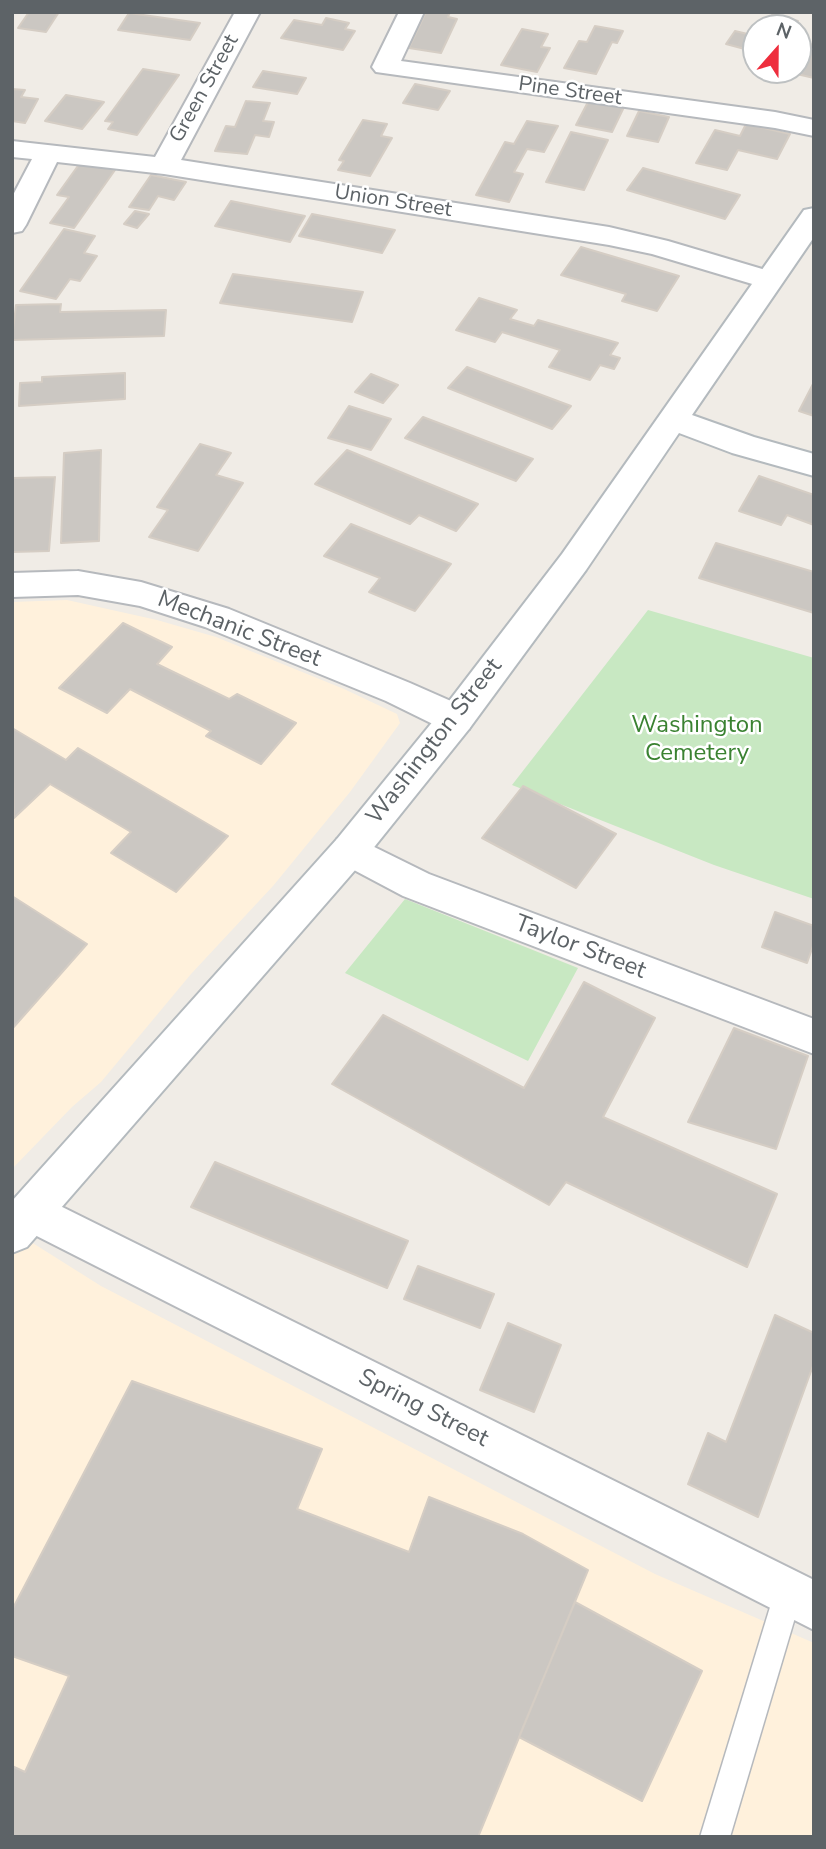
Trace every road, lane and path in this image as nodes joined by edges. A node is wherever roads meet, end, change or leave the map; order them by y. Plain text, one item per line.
1 (248, 12) edge
2 (412, 12) edge
3 (814, 128) edge
4 (12, 149) edge
5 (49, 152) junction
6 (164, 166) junction
7 (814, 216) edge
8 (12, 225) edge
9 (769, 280) junction
10 (674, 420) junction
11 (814, 465) edge
12 (12, 585) edge
13 (456, 719) junction
14 (350, 850) junction
15 (814, 1037) edge
16 (22, 1222) edge
17 (801, 1600) edge
18 (715, 1837) edge

1 - 6 street, Green Street
2 - 3 street, Pine Street
4 - 5 street, Union Street
5 - 6 street, Union Street
5 - 8 street
6 - 9 street, Union Street
7 - 9 street, Washington Street
9 - 10 street, Washington Street
10 - 11 street
10 - 13 street, Washington Street
12 - 13 street, Mechanic Street
13 - 14 street, Washington Street
14 - 15 street, Taylor Street
14 - 16 street, Washington Street
16 - 17 street, Spring Street
17 - 18 lane

